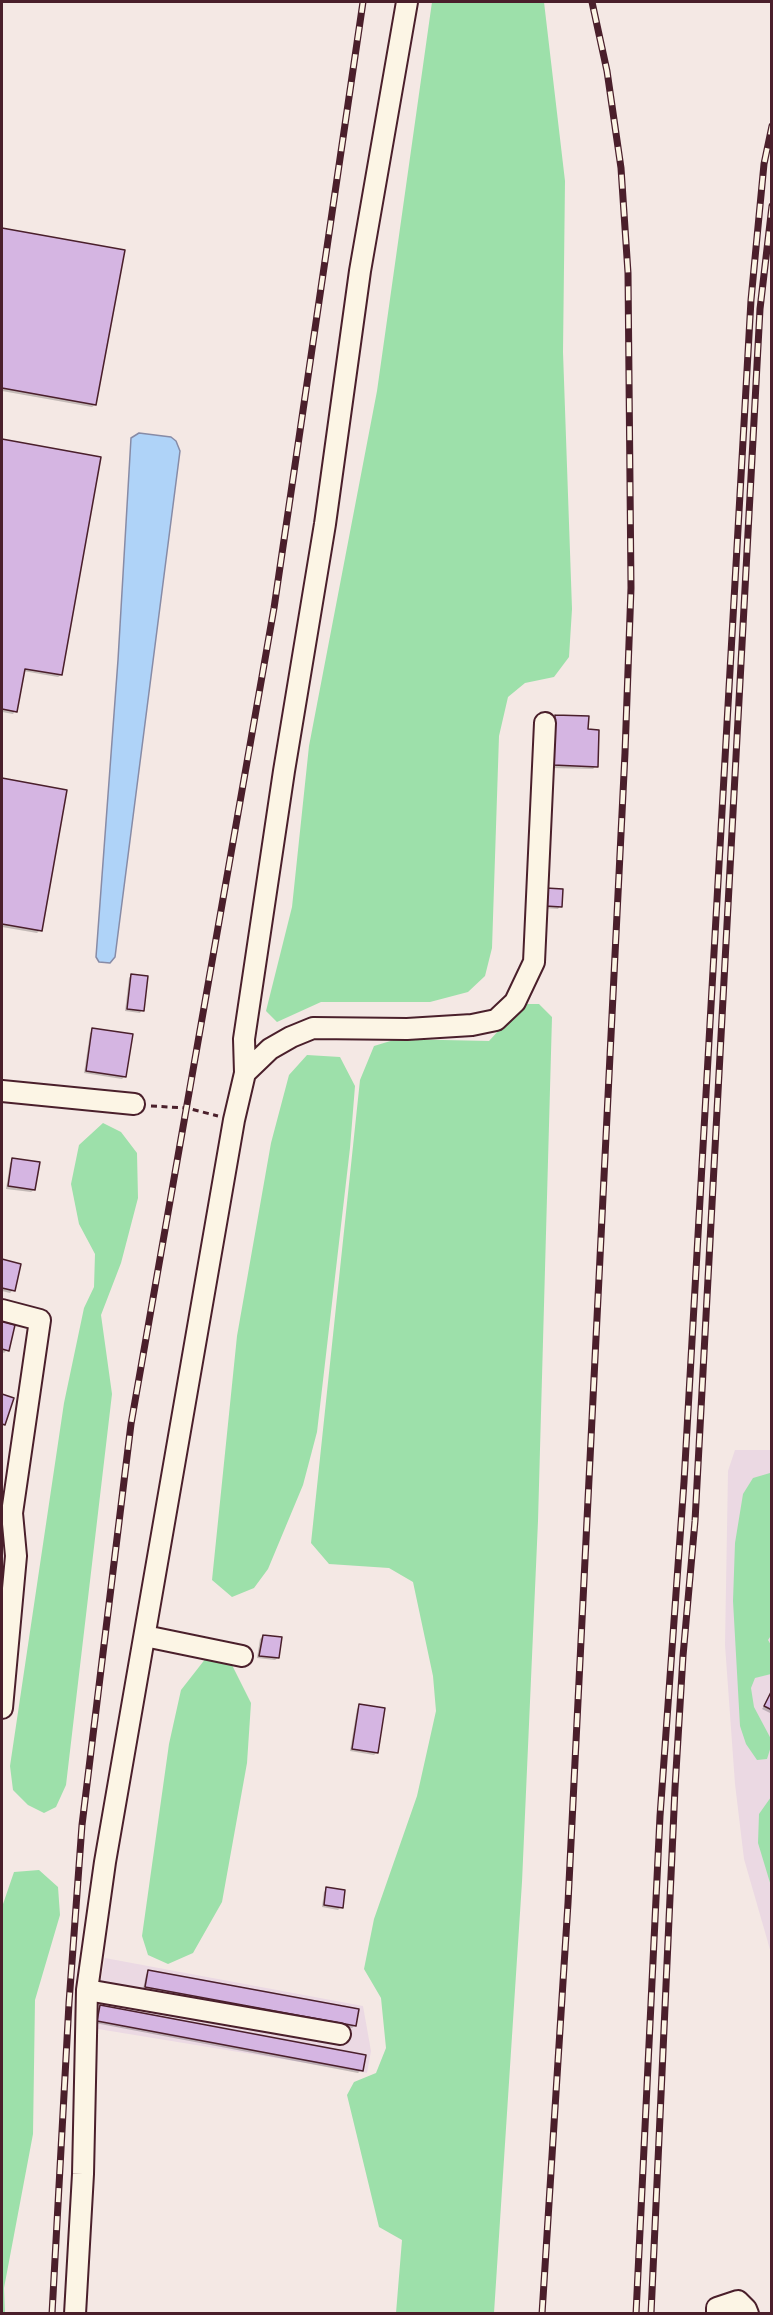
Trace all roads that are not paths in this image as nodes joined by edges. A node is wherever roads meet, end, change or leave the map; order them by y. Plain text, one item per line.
1 (407, 2) edge
2 (545, 723) dead end
3 (245, 1072) junction
4 (2, 1091) edge
5 (134, 1104) road end
6 (2, 1310) edge
7 (9, 1553) edge
8 (146, 1636) junction
9 (242, 1656) dead end
10 (4, 1668) edge
11 (2, 1708) edge
12 (87, 1990) junction
13 (340, 2034) dead end
14 (75, 2313) edge
15 (717, 2313) edge
16 (747, 2313) edge

1 - 3 street
2 - 3 street
3 - 8 street
4 - 5 street
6 - 7 street
7 - 10 street
8 - 9 street
8 - 12 street
10 - 11 street
12 - 13 street
12 - 14 street
15 - 16 street

